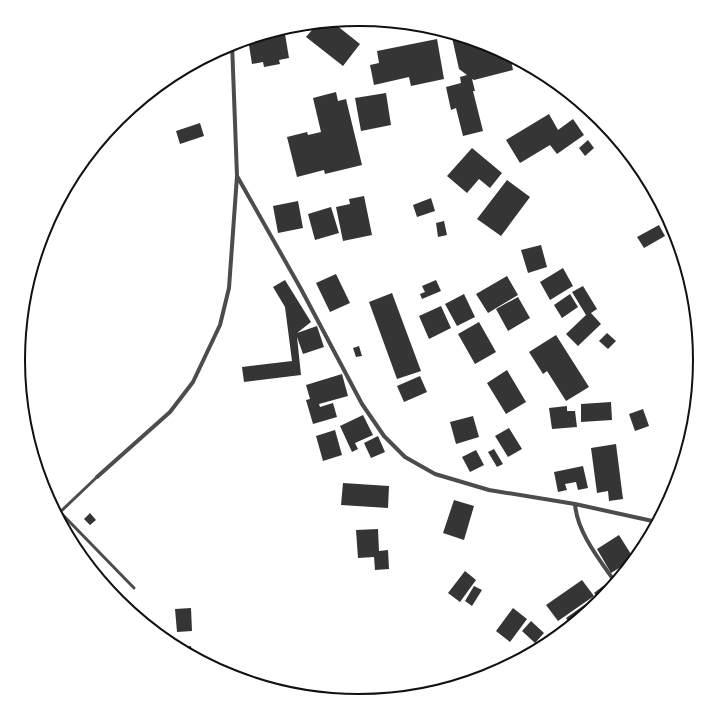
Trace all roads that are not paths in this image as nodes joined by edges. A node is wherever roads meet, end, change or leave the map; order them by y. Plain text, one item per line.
1 (232, 51) edge
2 (237, 176) junction
3 (97, 477) joint
4 (574, 504) junction
5 (62, 511) edge
6 (651, 521) edge
7 (68, 523) edge
8 (612, 578) edge
9 (134, 588) dead end

1 - 2 street
2 - 3 street
2 - 4 street
3 - 5 lane
4 - 6 street
4 - 8 street
7 - 9 lane

